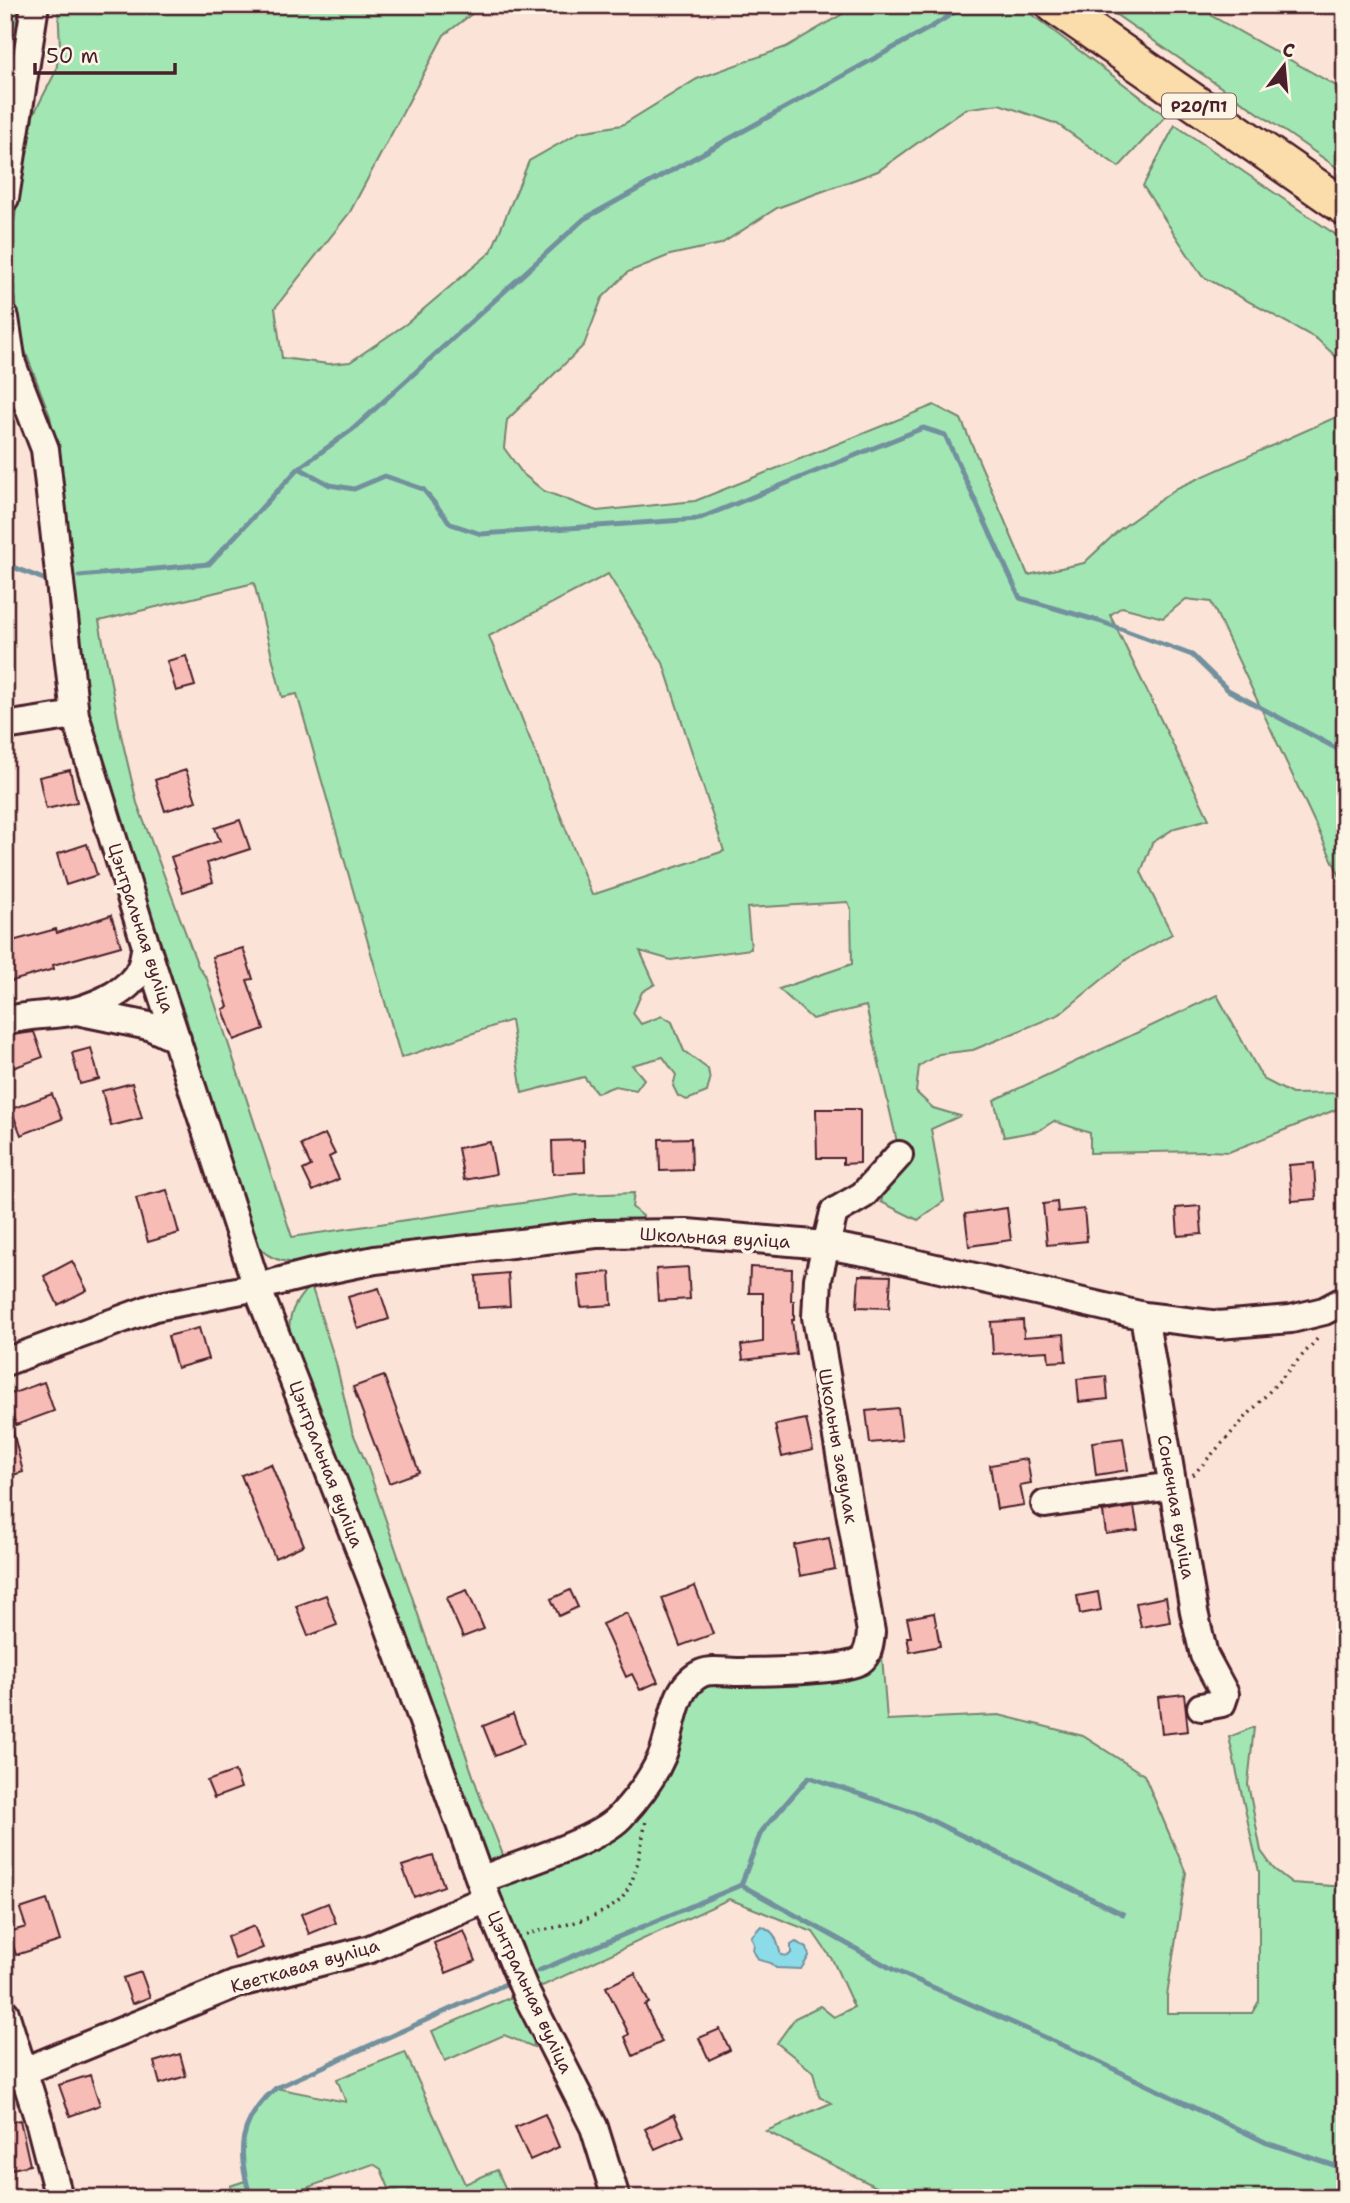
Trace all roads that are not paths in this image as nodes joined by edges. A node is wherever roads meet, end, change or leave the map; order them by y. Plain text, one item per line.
1 (35, 5) edge
2 (1054, 5) edge
3 (5, 198) edge
4 (1345, 207) edge
5 (5, 318) edge
6 (75, 715) junction
7 (5, 726) edge
8 (146, 946) junction
9 (75, 1011) junction
10 (5, 1021) edge
11 (177, 1039) junction
12 (900, 1155) dead end
13 (825, 1245) junction
14 (257, 1287) junction
15 (1334, 1306) edge
16 (1144, 1316) junction
17 (5, 1362) edge
18 (1172, 1486) junction
19 (1045, 1504) dead end
20 (869, 1647) joint
21 (1200, 1707) dead end
22 (484, 1890) junction
23 (5, 2013) edge
24 (14, 2076) edge
25 (59, 2198) edge
26 (616, 2198) edge

1 - 3 street
2 - 4 main road, Р20/П1
5 - 6 street, Цэнтральная вуліца
6 - 7 street
6 - 8 street, Цэнтральная вуліца
8 - 9 street
8 - 11 street, Цэнтральная вуліца
9 - 10 street
9 - 11 street
11 - 14 street, Цэнтральная вуліца
12 - 13 street, Школьны завулак
13 - 14 street, Школьная вуліца
13 - 16 street, Школьная вуліца
13 - 20 street, Школьны завулак
14 - 17 street, Школьная вуліца
14 - 22 street, Цэнтральная вуліца
15 - 16 street, Школьная вуліца
16 - 18 street, Сонечная вуліца
18 - 19 street
18 - 21 street, Сонечная вуліца
20 - 22 street, Кветкавая вуліца
22 - 24 street, Кветкавая вуліца
22 - 26 street, Цэнтральная вуліца
23 - 24 street
24 - 25 street

